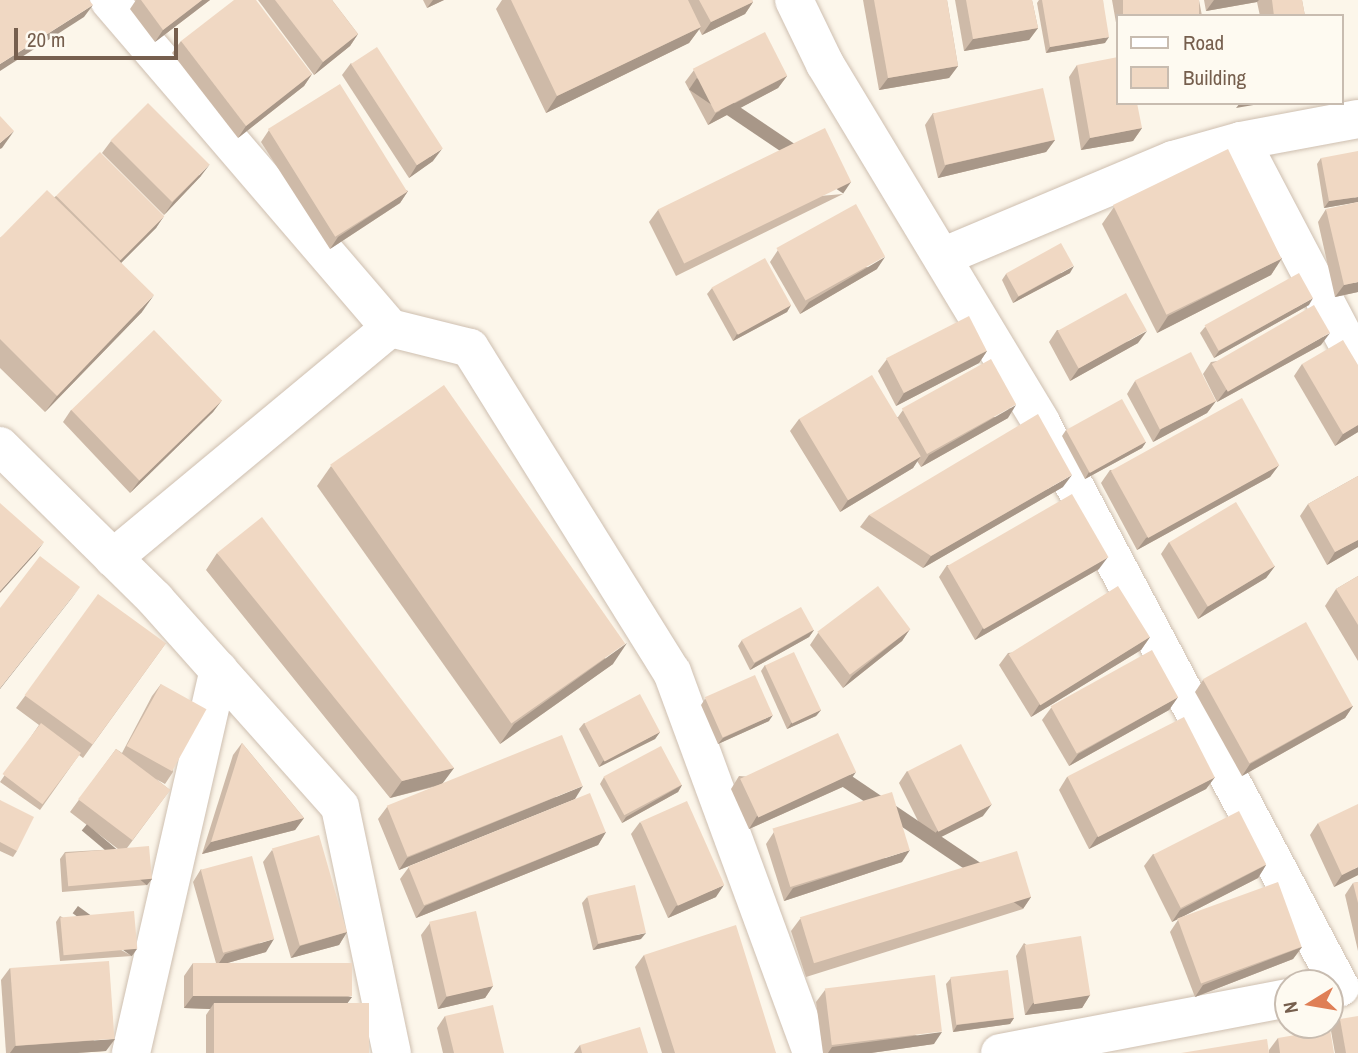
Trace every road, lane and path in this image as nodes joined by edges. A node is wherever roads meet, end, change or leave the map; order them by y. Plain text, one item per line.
1 (109, 0) edge
2 (794, 0) edge
3 (1358, 119) edge
4 (1241, 141) junction
5 (942, 257) junction
6 (390, 328) junction
7 (1358, 364) edge
8 (0, 446) edge
9 (113, 558) junction
10 (219, 670) junction
11 (1333, 969) edge
12 (1274, 1001) edge
13 (131, 1053) edge
14 (392, 1053) edge
15 (812, 1053) edge
16 (1000, 1053) edge

1 - 6 street
2 - 5 street
3 - 4 street
4 - 5 street
4 - 7 street
5 - 11 street
6 - 9 street
6 - 15 street
8 - 9 street
9 - 10 street
10 - 13 street
10 - 14 street
12 - 16 street

